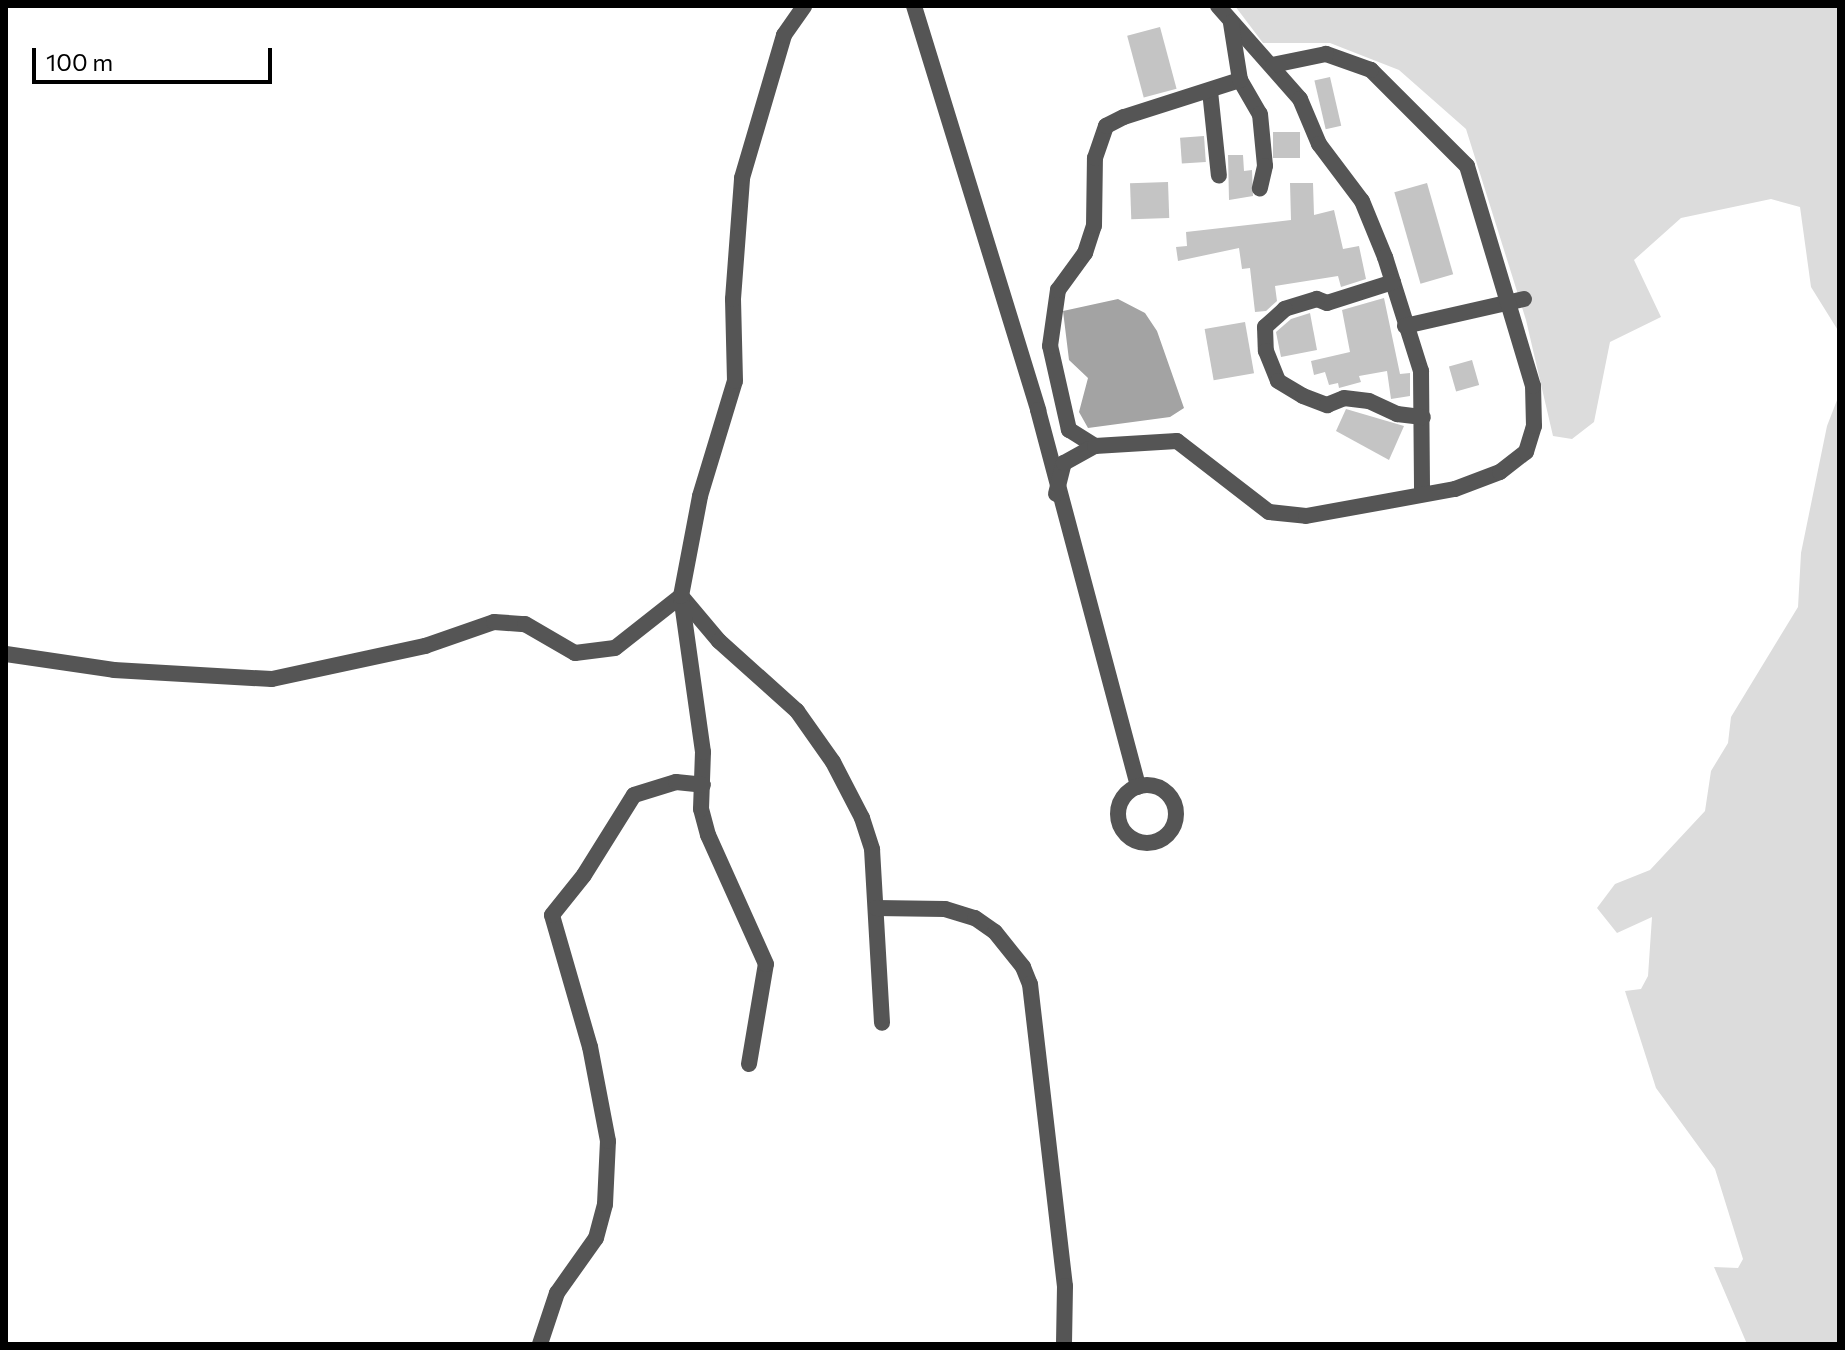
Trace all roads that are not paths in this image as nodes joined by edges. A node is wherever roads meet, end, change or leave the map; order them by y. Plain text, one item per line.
1 (804, 6) edge
2 (914, 6) edge
3 (1218, 6) edge
4 (1231, 23) junction
5 (1273, 65) junction
6 (1240, 80) junction
7 (1210, 91) junction
8 (1219, 176) dead end
9 (1260, 188) dead end
10 (1393, 282) junction
11 (1516, 301) junction
12 (1405, 326) junction
13 (1423, 417) junction
14 (1095, 446) junction
15 (1056, 494) junction
16 (1422, 494) junction
17 (681, 596) junction
18 (6, 654) edge
19 (703, 785) junction
20 (1138, 787) dead end
21 (876, 908) junction
22 (882, 1023) dead end
23 (749, 1064) dead end
24 (540, 1344) edge
25 (1064, 1344) edge

1 - 17 street
2 - 15 street
3 - 4 street
4 - 5 street
4 - 6 street
5 - 10 street
5 - 11 street
6 - 7 street
6 - 9 street
7 - 8 street
7 - 14 street
10 - 12 street
10 - 13 street
11 - 12 street
11 - 16 street
12 - 13 street
13 - 16 street
14 - 15 street
14 - 16 street
15 - 20 street
17 - 18 street
17 - 19 street
17 - 21 street
19 - 23 street
19 - 24 street
21 - 22 street
21 - 25 street

